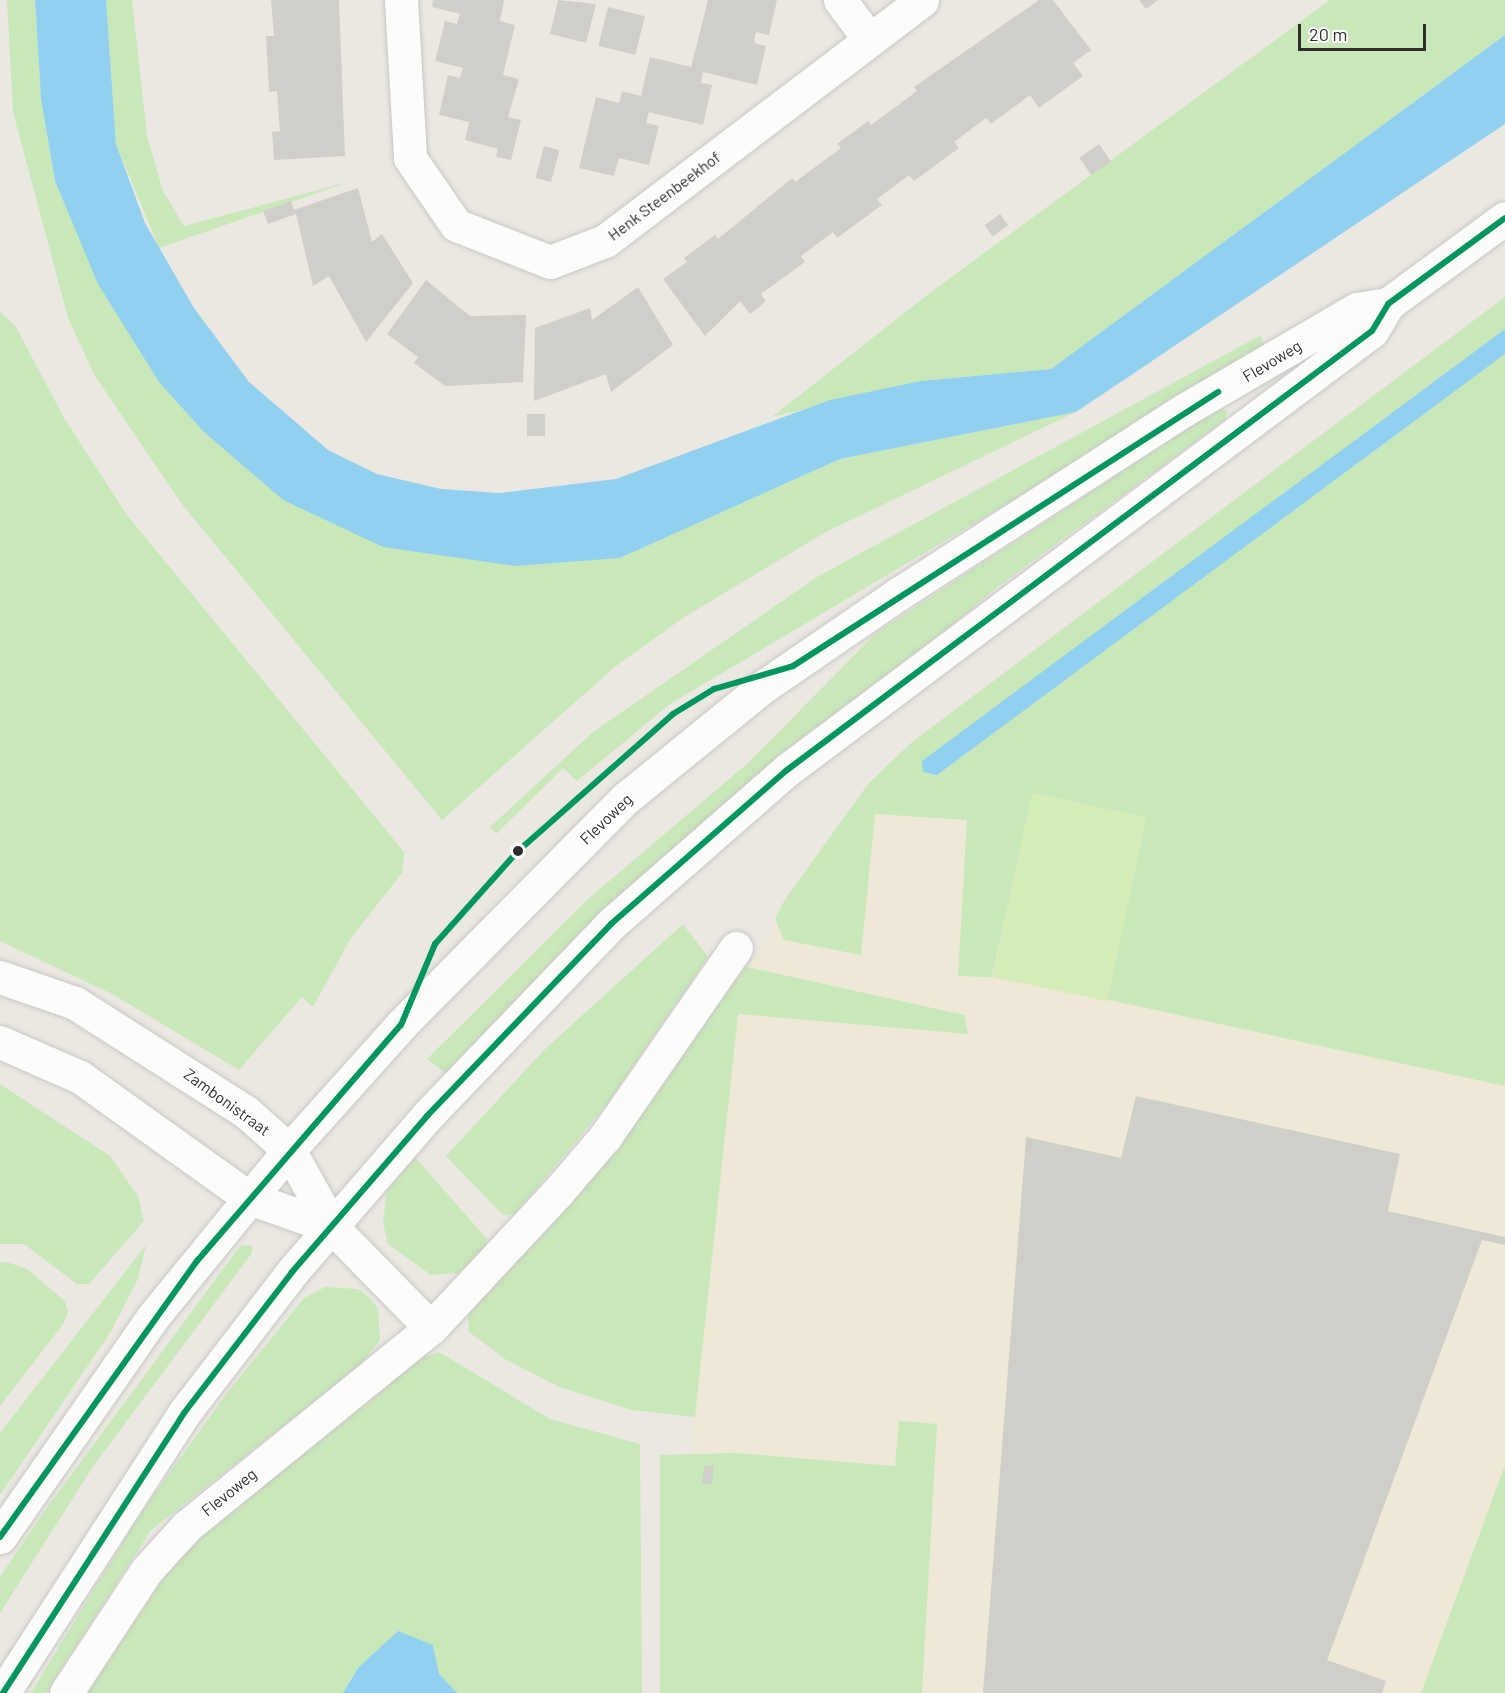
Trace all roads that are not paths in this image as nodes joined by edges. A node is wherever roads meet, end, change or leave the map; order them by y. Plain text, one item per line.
1 (401, 0) edge
2 (840, 0) edge
3 (922, 0) edge
4 (869, 39) junction
5 (1505, 218) edge
6 (1388, 304) junction
7 (736, 948) dead end
8 (0, 977) edge
9 (0, 1042) edge
10 (289, 1149) junction
11 (249, 1198) junction
12 (332, 1227) junction
13 (431, 1328) junction
14 (0, 1537) edge
15 (3, 1693) edge
16 (66, 1693) edge

1 - 4 main road, Henk Steenbeekhof
2 - 4 main road
3 - 4 main road, Henk Steenbeekhof
5 - 6 main road, Flevoweg
6 - 10 main road, Flevoweg
6 - 12 main road, Flevoweg
7 - 13 main road, Flevoweg
8 - 10 main road, Zambonistraat
9 - 11 main road
10 - 11 main road, Flevoweg
10 - 12 main road, Zambonistraat
11 - 12 main road
11 - 14 main road, Flevoweg
12 - 13 main road
12 - 15 main road, Flevoweg
13 - 16 main road, Flevoweg

